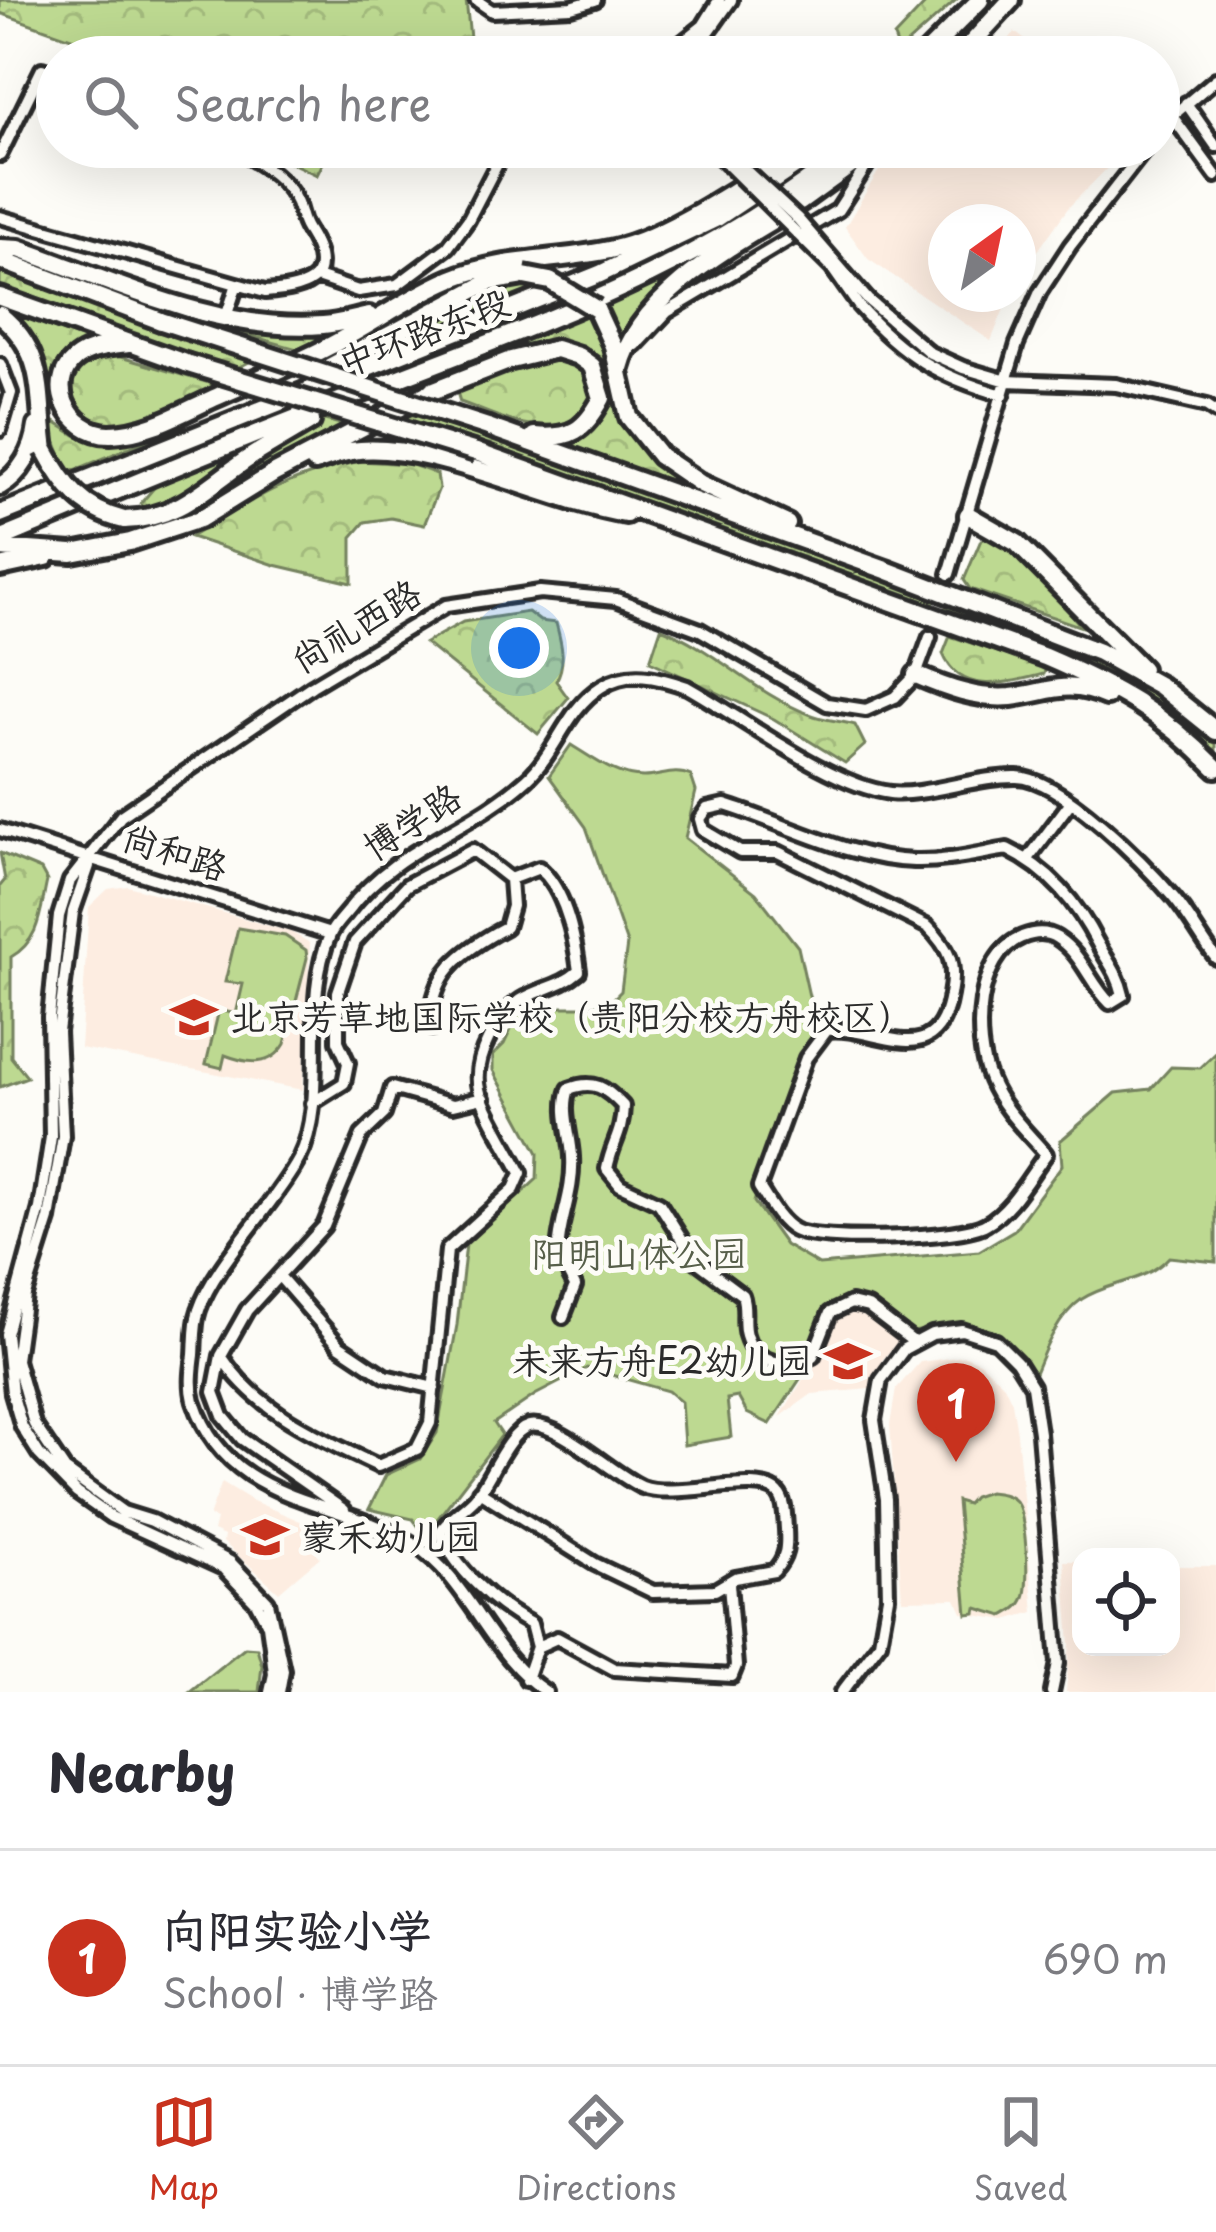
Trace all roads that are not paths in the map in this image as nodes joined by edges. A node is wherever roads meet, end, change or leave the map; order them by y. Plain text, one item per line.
1 (476, 0) edge
2 (595, 0) edge
3 (719, 0) edge
4 (731, 0) edge
5 (1011, 0) edge
6 (974, 7) edge
7 (690, 36) edge
8 (704, 36) edge
9 (935, 36) edge
10 (944, 36) edge
11 (980, 36) edge
12 (1216, 79) edge
13 (36, 81) edge
14 (1186, 103) junction
15 (1180, 109) edge
16 (1180, 127) edge
17 (1216, 146) edge
18 (0, 155) edge
19 (263, 168) edge
20 (490, 168) edge
21 (736, 168) edge
22 (765, 168) edge
23 (791, 168) edge
24 (824, 168) edge
25 (847, 168) edge
26 (866, 168) edge
27 (1131, 168) edge
28 (1216, 176) edge
29 (0, 217) edge
30 (0, 248) edge
31 (0, 260) edge
32 (319, 273) junction
33 (238, 284) junction
34 (0, 297) edge
35 (863, 303) junction
36 (381, 313) junction
37 (0, 315) edge
38 (226, 316) junction
39 (128, 344) junction
40 (0, 364) edge
41 (620, 364) junction
42 (1007, 381) junction
43 (1003, 395) junction
44 (344, 399) junction
45 (40, 401) junction
46 (1216, 412) edge
47 (0, 430) edge
48 (513, 434) junction
49 (180, 441) junction
50 (273, 474) junction
51 (0, 486) edge
52 (52, 492) junction
53 (0, 501) edge
54 (0, 514) edge
55 (968, 514) junction
56 (672, 522) junction
57 (0, 538) edge
58 (0, 548) edge
59 (72, 554) junction
60 (0, 567) edge
61 (886, 570) junction
62 (950, 574) tunnel mouth
63 (930, 637) tunnel mouth
64 (916, 675) junction
65 (1160, 686) junction
66 (1162, 718) junction
67 (1212, 724) edge
68 (1181, 732) junction
69 (1216, 768) edge
70 (1216, 780) edge
71 (1070, 803) junction
72 (0, 830) edge
73 (92, 857) junction
74 (1028, 859) junction
75 (510, 879) junction
76 (330, 934) junction
77 (1216, 958) edge
78 (432, 1028) dead end
79 (483, 1098) junction
80 (312, 1103) junction
81 (280, 1277) junction
82 (563, 1317) dead end
83 (915, 1342) junction
84 (221, 1356) junction
85 (434, 1388) junction
86 (479, 1491) junction
87 (356, 1520) junction
88 (729, 1584) junction
89 (531, 1624) junction
90 (557, 1638) junction
91 (537, 1647) junction
92 (728, 1676) junction
93 (526, 1679) junction
94 (274, 1692) edge
95 (546, 1692) edge
96 (728, 1692) edge
97 (842, 1692) edge
98 (1052, 1692) edge

1 - 2 street
3 - 7 street
4 - 8 street
5 - 11 highway
6 - 9 highway
6 - 10 highway
12 - 14 street
13 - 18 street
14 - 15 street
14 - 17 street
16 - 28 street
19 - 32 street
20 - 32 street
21 - 35 street, bridge
22 - 36 highway
23 - 49 highway, 中环路东段
24 - 44 highway, 中环路东段
25 - 41 highway
26 - 41 street
27 - 42 street
29 - 33 street
30 - 38 highway
31 - 48 highway, bridge
32 - 33 street
33 - 38 street
34 - 39 highway
35 - 42 street
35 - 43 street
36 - 38 highway
36 - 39 highway
37 - 45 highway
39 - 56 highway, bridge
40 - 47 street
41 - 49 highway, bridge
41 - 61 highway
42 - 43 street
42 - 46 street
43 - 55 street
44 - 45 highway, bridge
44 - 57 highway, 中环路东段
45 - 51 highway
48 - 50 highway
48 - 61 highway
49 - 52 highway, 中环路东段
50 - 56 highway
50 - 59 highway
52 - 53 highway
52 - 54 highway, 中环路东段
55 - 62 street
55 - 65 highway
56 - 66 highway
58 - 59 highway
59 - 60 highway
61 - 65 highway
63 - 64 street
64 - 66 highway
64 - 73 street, 尚礼西路
65 - 67 highway
66 - 68 highway
68 - 69 highway
68 - 70 highway
71 - 74 street
71 - 76 street, 博学路
71 - 77 street, 博学路
72 - 73 street, 尚和路
73 - 76 street, 尚和路
73 - 94 street, 尚礼西路
74 - 74 street
75 - 78 street
75 - 79 street
75 - 80 street
76 - 80 street, 博学路
79 - 81 street
79 - 85 street
80 - 87 street, 博学路
81 - 84 street
81 - 85 street
82 - 83 street
83 - 97 street
83 - 98 street
84 - 85 street
84 - 87 street
86 - 88 street
86 - 88 street
86 - 89 street
87 - 93 street, 博学路
88 - 92 street
89 - 90 street
89 - 91 street
90 - 91 street
90 - 92 street
91 - 93 street
92 - 96 street
93 - 95 street, 博学路

